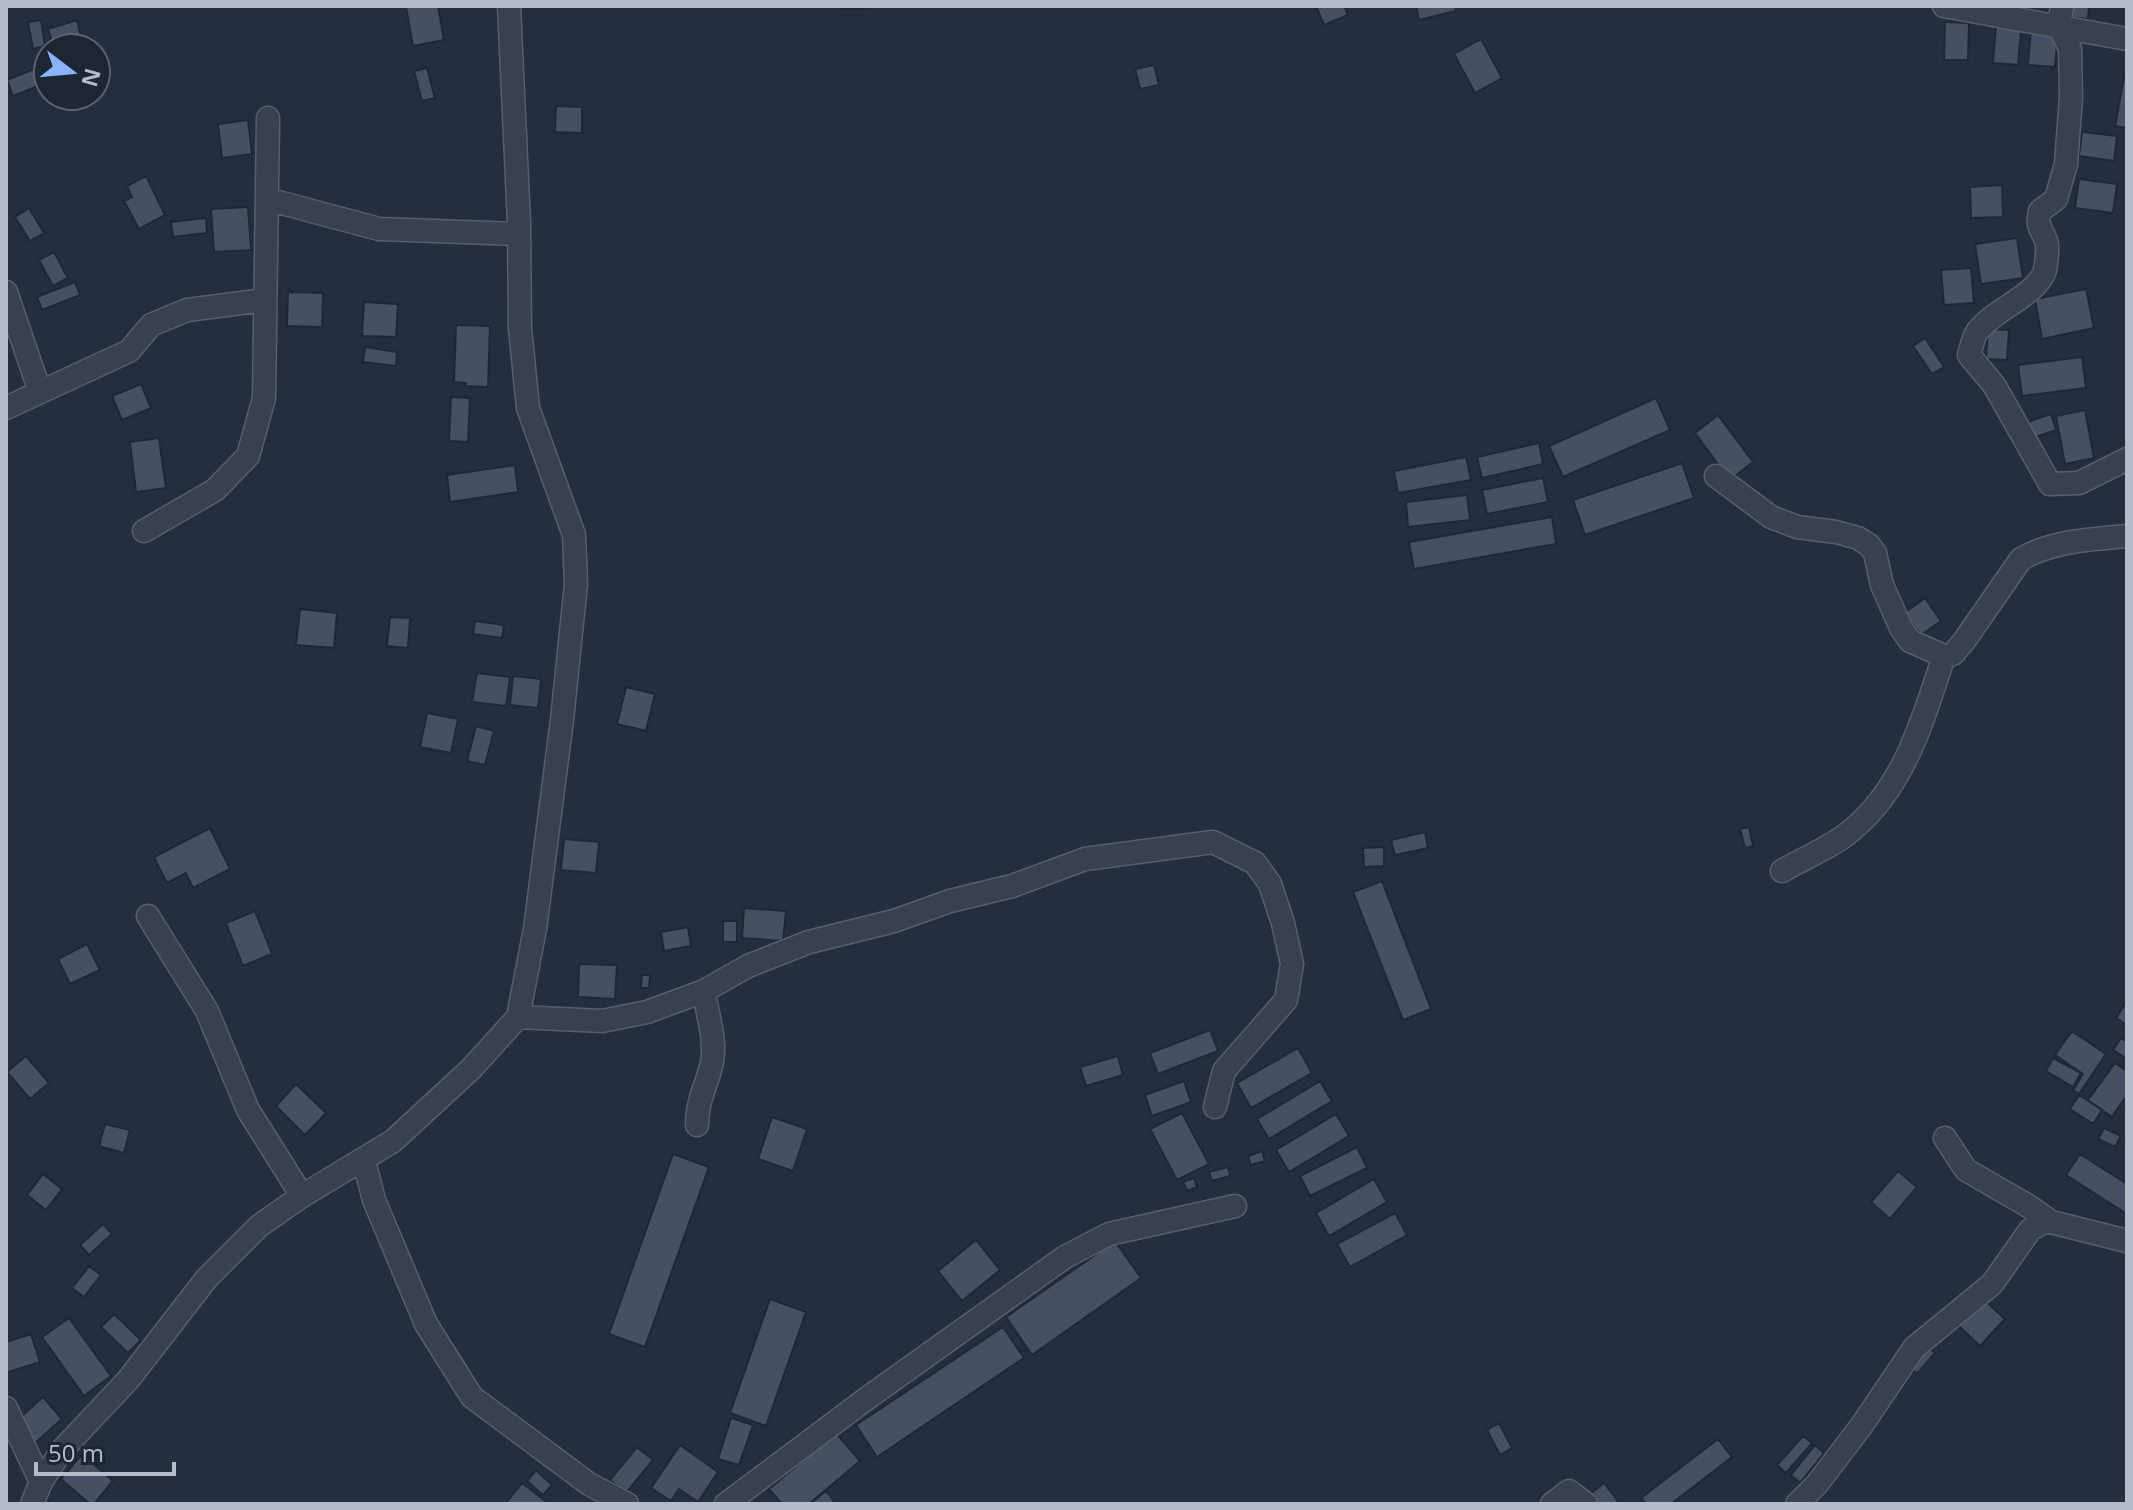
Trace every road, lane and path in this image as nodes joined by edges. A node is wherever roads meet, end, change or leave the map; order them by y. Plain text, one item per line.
1 (509, 6) edge
2 (1944, 6) edge
3 (2060, 15) edge
4 (2127, 39) edge
5 (268, 118) dead end
6 (267, 199) junction
7 (519, 234) junction
8 (6, 292) edge
9 (265, 300) junction
10 (40, 392) junction
11 (6, 408) edge
12 (2127, 459) edge
13 (1716, 476) dead end
14 (144, 531) dead end
15 (2127, 536) edge
16 (1944, 656) junction
17 (1782, 871) dead end
18 (148, 916) dead end
19 (704, 991) junction
20 (518, 1017) junction
21 (1215, 1107) dead end
22 (697, 1125) dead end
23 (1945, 1138) dead end
24 (364, 1161) junction
25 (334, 1176) junction
26 (302, 1196) junction
27 (374, 1200) junction
28 (1235, 1206) dead end
29 (2051, 1222) junction
30 (2127, 1241) edge
31 (6, 1408) edge
32 (41, 1482) junction
33 (585, 1494) edge
34 (32, 1504) edge
35 (627, 1504) edge
36 (726, 1504) edge
37 (1552, 1504) edge
38 (1586, 1504) edge
39 (1797, 1504) edge

1 - 7 street
2 - 3 street
3 - 4 street
3 - 12 street
5 - 6 street
6 - 7 street
6 - 9 street
7 - 20 street
8 - 10 street
9 - 10 street
9 - 14 street
10 - 11 street
13 - 16 street
15 - 16 street
16 - 17 street
18 - 26 street
19 - 20 street
19 - 21 street
19 - 22 street
20 - 24 street
23 - 29 street
24 - 25 street
24 - 27 street
25 - 26 street
25 - 27 street
26 - 32 street
27 - 33 street
28 - 36 street
29 - 30 street
29 - 39 street
31 - 32 street
32 - 34 street
33 - 35 street
37 - 38 street

